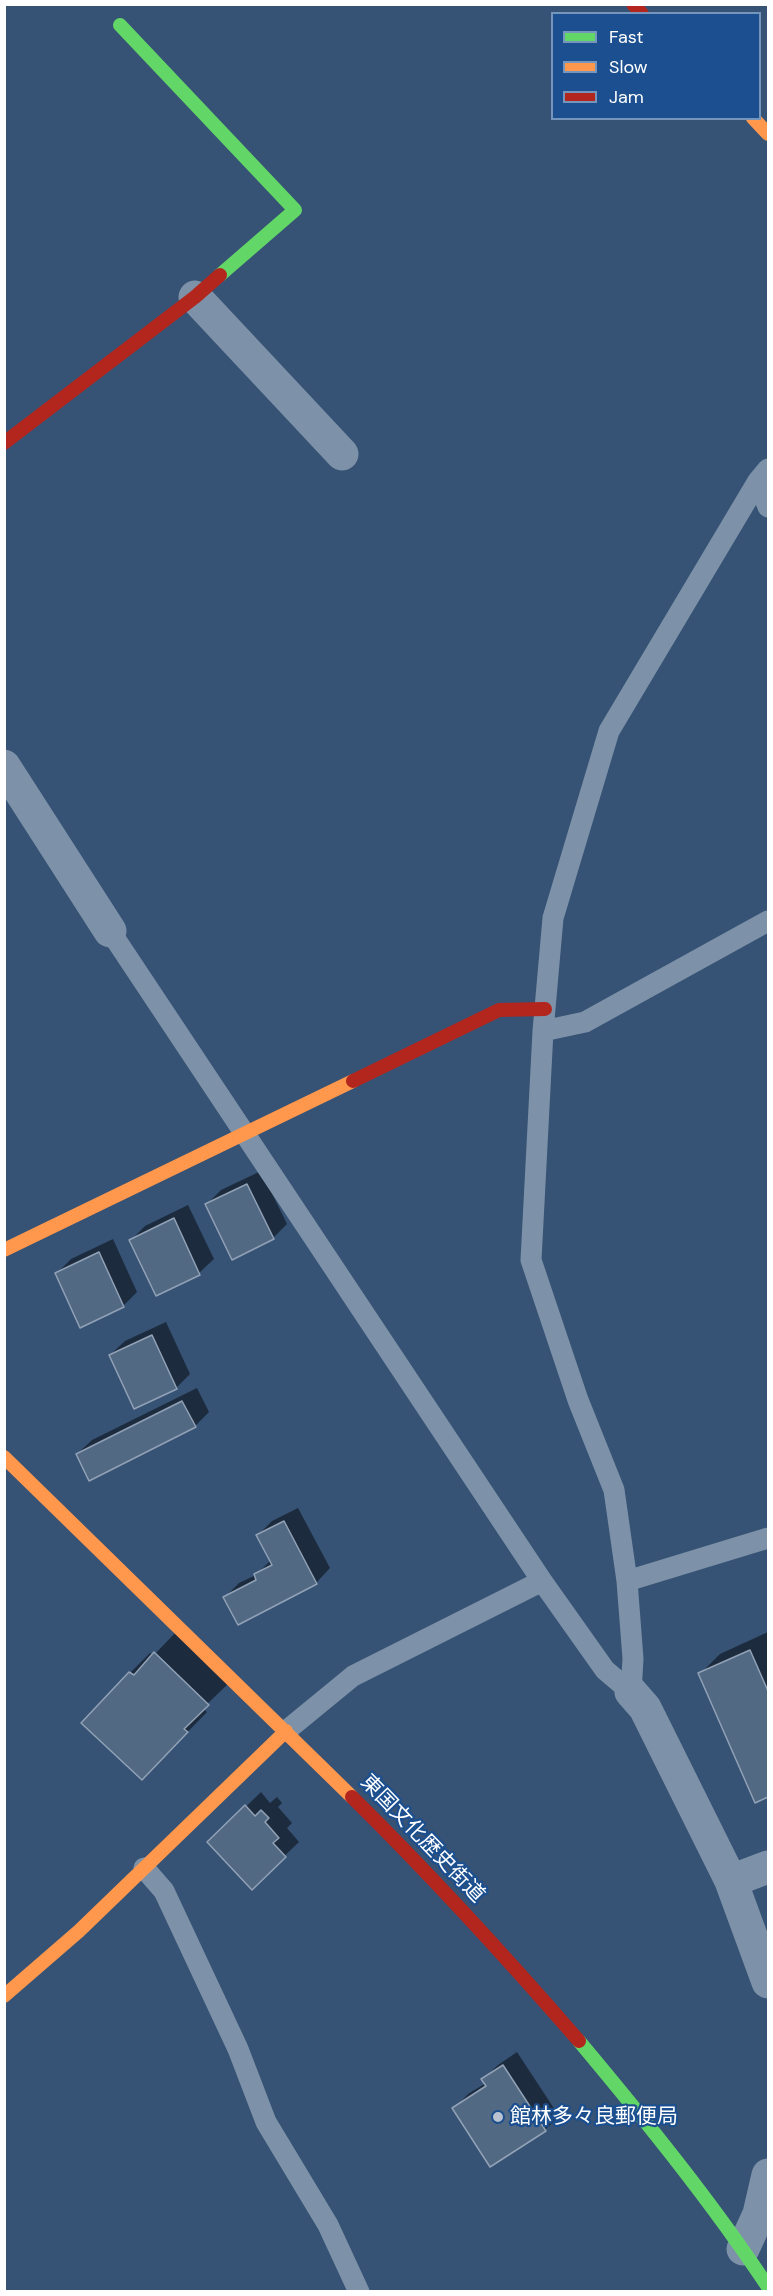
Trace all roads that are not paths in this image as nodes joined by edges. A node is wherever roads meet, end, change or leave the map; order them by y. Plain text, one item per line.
1 (120, 25) dead end
2 (755, 120) edge
3 (768, 134) edge
4 (195, 297) junction
5 (4, 443) edge
6 (342, 454) dead end
7 (763, 475) edge
8 (768, 507) edge
9 (4, 766) edge
10 (768, 921) edge
11 (110, 931) joint
12 (545, 1009) junction
13 (543, 1031) junction
14 (244, 1132) junction
15 (4, 1250) edge
16 (4, 1458) edge
17 (768, 1538) edge
18 (542, 1581) junction
19 (627, 1581) junction
20 (631, 1692) junction
21 (286, 1731) junction
22 (768, 1867) edge
23 (144, 1868) junction
24 (731, 1881) junction
25 (768, 1982) edge
26 (4, 1996) edge
27 (768, 2175) edge
28 (743, 2248) junction
29 (768, 2287) edge
30 (359, 2292) edge

1 - 4 main road
2 - 3 main road
4 - 5 main road
4 - 6 street
7 - 8 lane
7 - 12 lane
9 - 11 street
10 - 13 lane
11 - 14 lane
12 - 13 lane
12 - 14 main road
13 - 19 lane
14 - 15 main road
14 - 18 lane
16 - 21 main road, 東国文化歴史街道
17 - 19 lane
18 - 20 lane
18 - 21 lane
19 - 20 lane
20 - 24 street
21 - 23 main road
21 - 28 main road, 東国文化歴史街道
22 - 24 street
23 - 26 main road
23 - 30 lane
24 - 25 street
27 - 28 street
28 - 29 main road, 東国文化歴史街道

